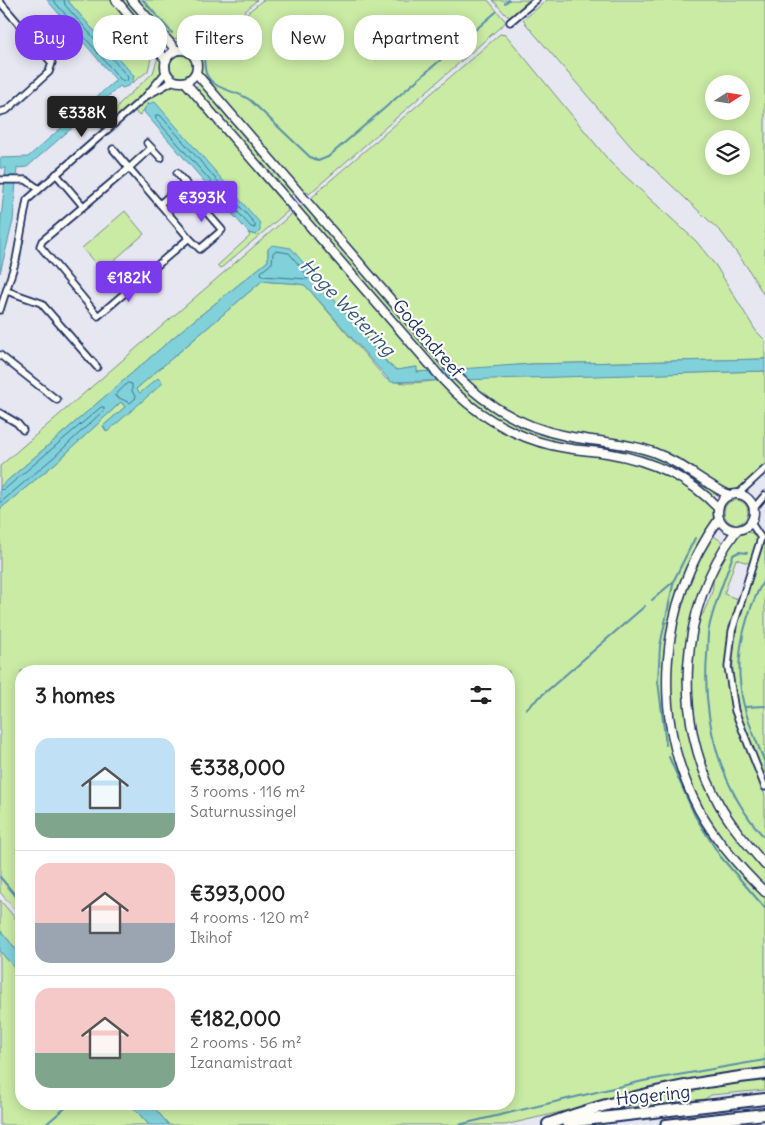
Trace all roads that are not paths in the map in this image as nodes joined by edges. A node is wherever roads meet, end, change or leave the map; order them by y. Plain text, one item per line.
1 (116, 0) edge
2 (132, 0) edge
3 (536, 0) edge
4 (0, 2) edge
5 (128, 15) edge
6 (510, 22) dead end
7 (176, 50) junction
8 (167, 58) edge
9 (166, 60) edge
10 (166, 72) junction
11 (196, 73) junction
12 (173, 81) junction
13 (184, 82) junction
14 (146, 96) junction
15 (0, 112) edge
16 (113, 149) dead end
17 (161, 158) dead end
18 (129, 168) junction
19 (177, 173) dead end
20 (56, 174) junction
21 (3, 180) edge
22 (185, 182) junction
23 (39, 189) junction
24 (190, 189) dead end
25 (196, 200) dead end
26 (160, 204) junction
27 (83, 206) junction
28 (190, 238) junction
29 (7, 290) junction
30 (0, 310) edge
31 (0, 355) edge
32 (97, 367) dead end
33 (57, 400) dead end
34 (0, 413) edge
35 (23, 430) dead end
36 (765, 469) edge
37 (738, 494) junction
38 (729, 495) junction
39 (765, 495) edge
40 (718, 508) junction
41 (754, 508) junction
42 (719, 519) junction
43 (751, 523) junction
44 (736, 531) junction
45 (765, 787) edge
46 (765, 865) edge
47 (765, 892) edge
48 (765, 1074) edge
49 (765, 1099) edge
50 (765, 1114) edge
51 (547, 1125) edge
52 (666, 1125) edge

1 - 5 main road
2 - 7 main road
3 - 6 street
4 - 15 street
7 - 8 main road
7 - 11 main road
9 - 10 main road
10 - 12 main road
10 - 14 street
11 - 13 main road
11 - 38 main road, Godendreef
12 - 13 main road
12 - 14 street
13 - 40 main road, Godendreef
14 - 20 street
16 - 18 street
17 - 18 street
18 - 26 street
18 - 27 street
19 - 22 street
20 - 23 street
20 - 27 street
21 - 23 street
22 - 24 street
22 - 26 street
23 - 29 street
25 - 28 street
26 - 28 street
27 - 28 street
29 - 30 street
29 - 32 street
31 - 33 street
34 - 35 street
36 - 37 street
37 - 38 main road
37 - 41 main road
38 - 40 main road
39 - 41 street
40 - 42 main road
41 - 43 main road
42 - 44 main road
42 - 47 main road
43 - 44 main road
43 - 45 street
44 - 46 main road
48 - 51 highway
49 - 51 highway, Hogering
50 - 52 highway, Hogering

